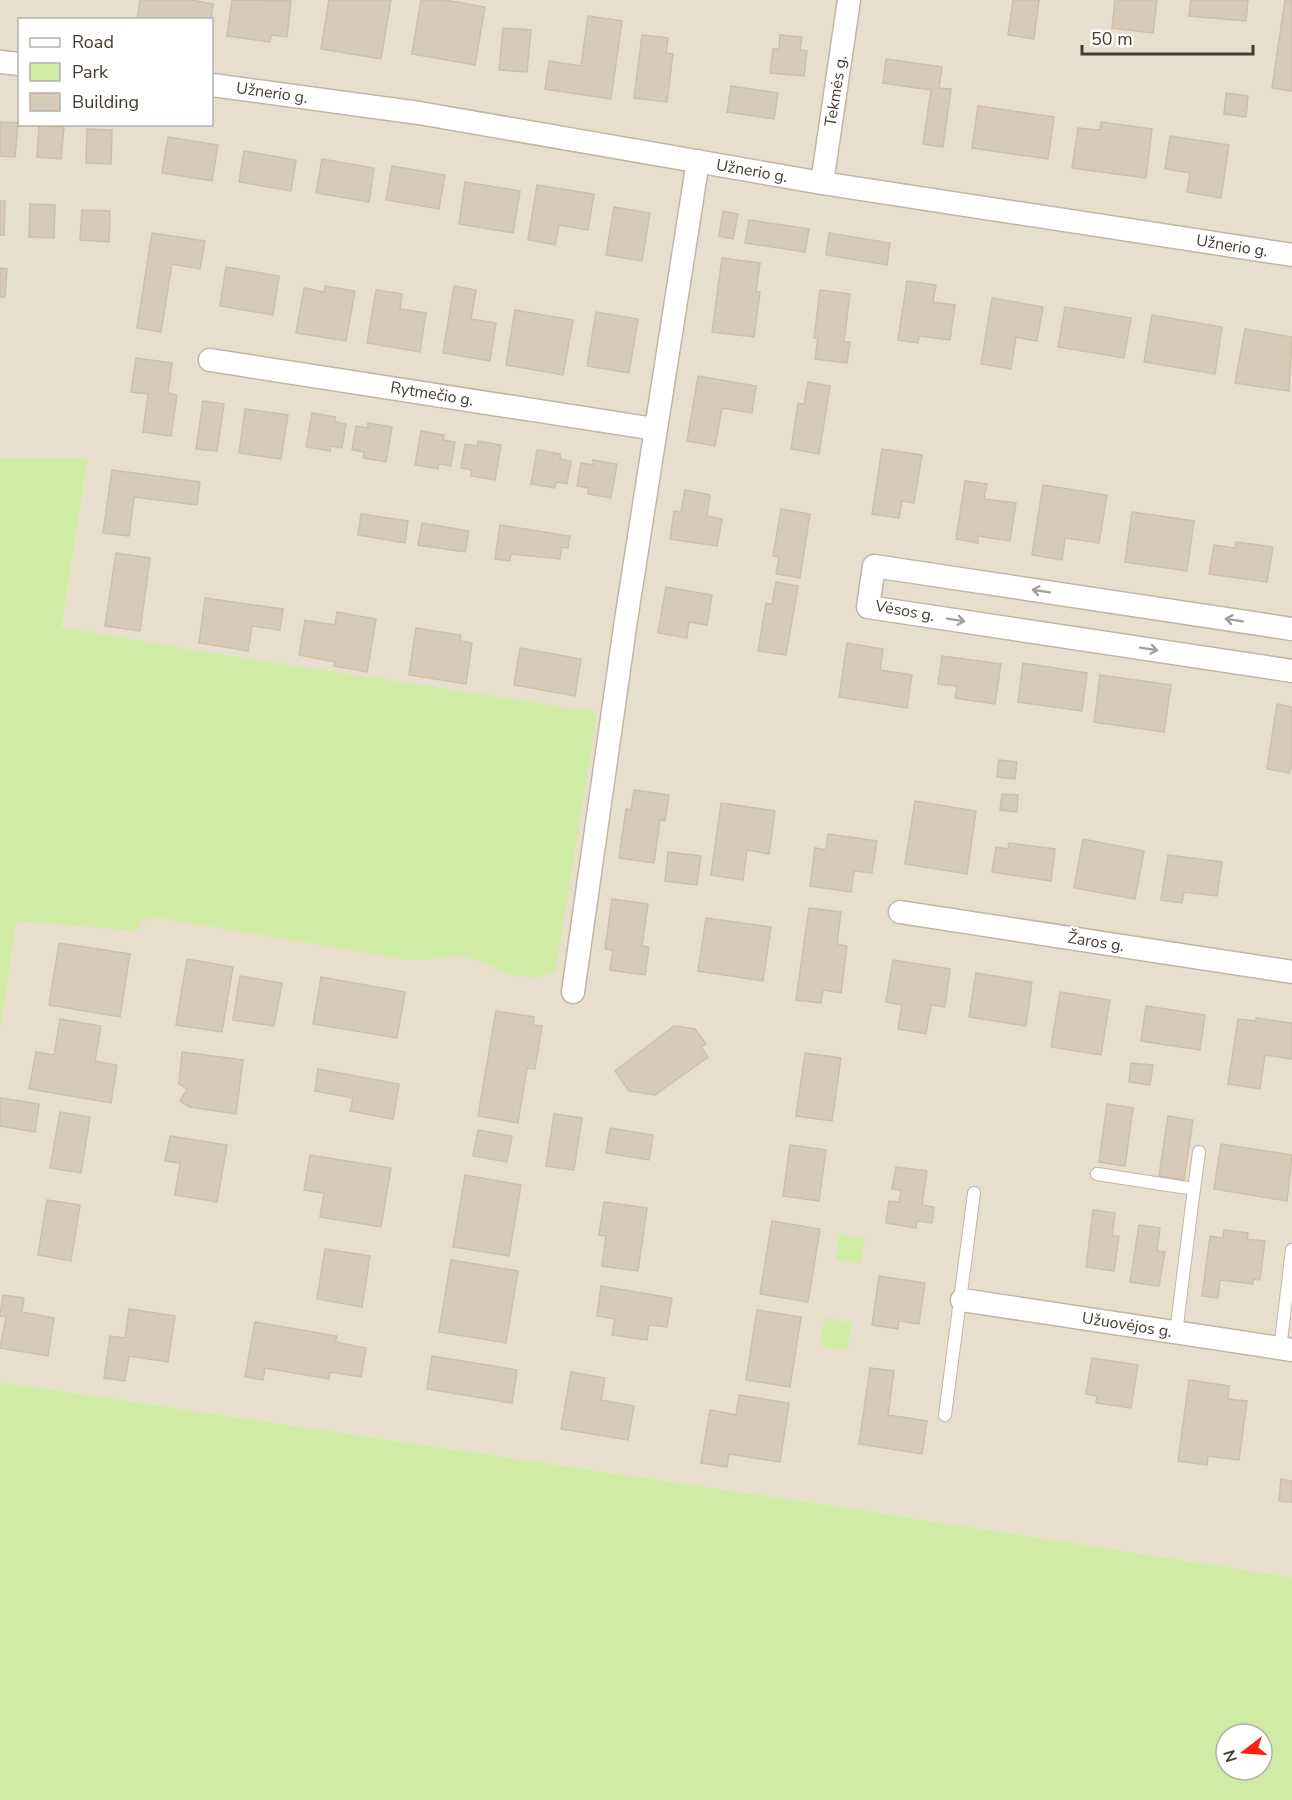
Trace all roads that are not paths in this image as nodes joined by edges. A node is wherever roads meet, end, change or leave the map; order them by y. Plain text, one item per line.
1 (849, 0) edge
2 (0, 62) edge
3 (18, 64) edge
4 (213, 85) edge
5 (698, 161) junction
6 (822, 183) junction
7 (1292, 255) edge
8 (210, 360) dead end
9 (655, 429) junction
10 (1292, 629) edge
11 (1292, 671) edge
12 (900, 912) dead end
13 (1292, 972) edge
14 (573, 992) dead end
15 (1199, 1152) dead end
16 (1097, 1174) dead end
17 (1194, 1189) junction
18 (974, 1192) dead end
19 (1292, 1250) edge
20 (962, 1300) junction
21 (1176, 1333) junction
22 (1286, 1350) edge
23 (945, 1415) dead end

1 - 6 street, Tekmės g.
2 - 3 street
4 - 5 street, Užnerio g.
5 - 6 street, Užnerio g.
5 - 9 street
6 - 7 street, Užnerio g.
8 - 9 street, Rytmečio g.
9 - 14 street
10 -> 11 street, Vėsos g.
12 - 13 street, Žaros g.
15 - 17 lane
16 - 17 lane
17 - 21 lane
18 - 20 lane
19 - 22 lane
20 - 21 street, Užuovėjos g.
20 - 23 lane
21 - 22 street, Užuovėjos g.

